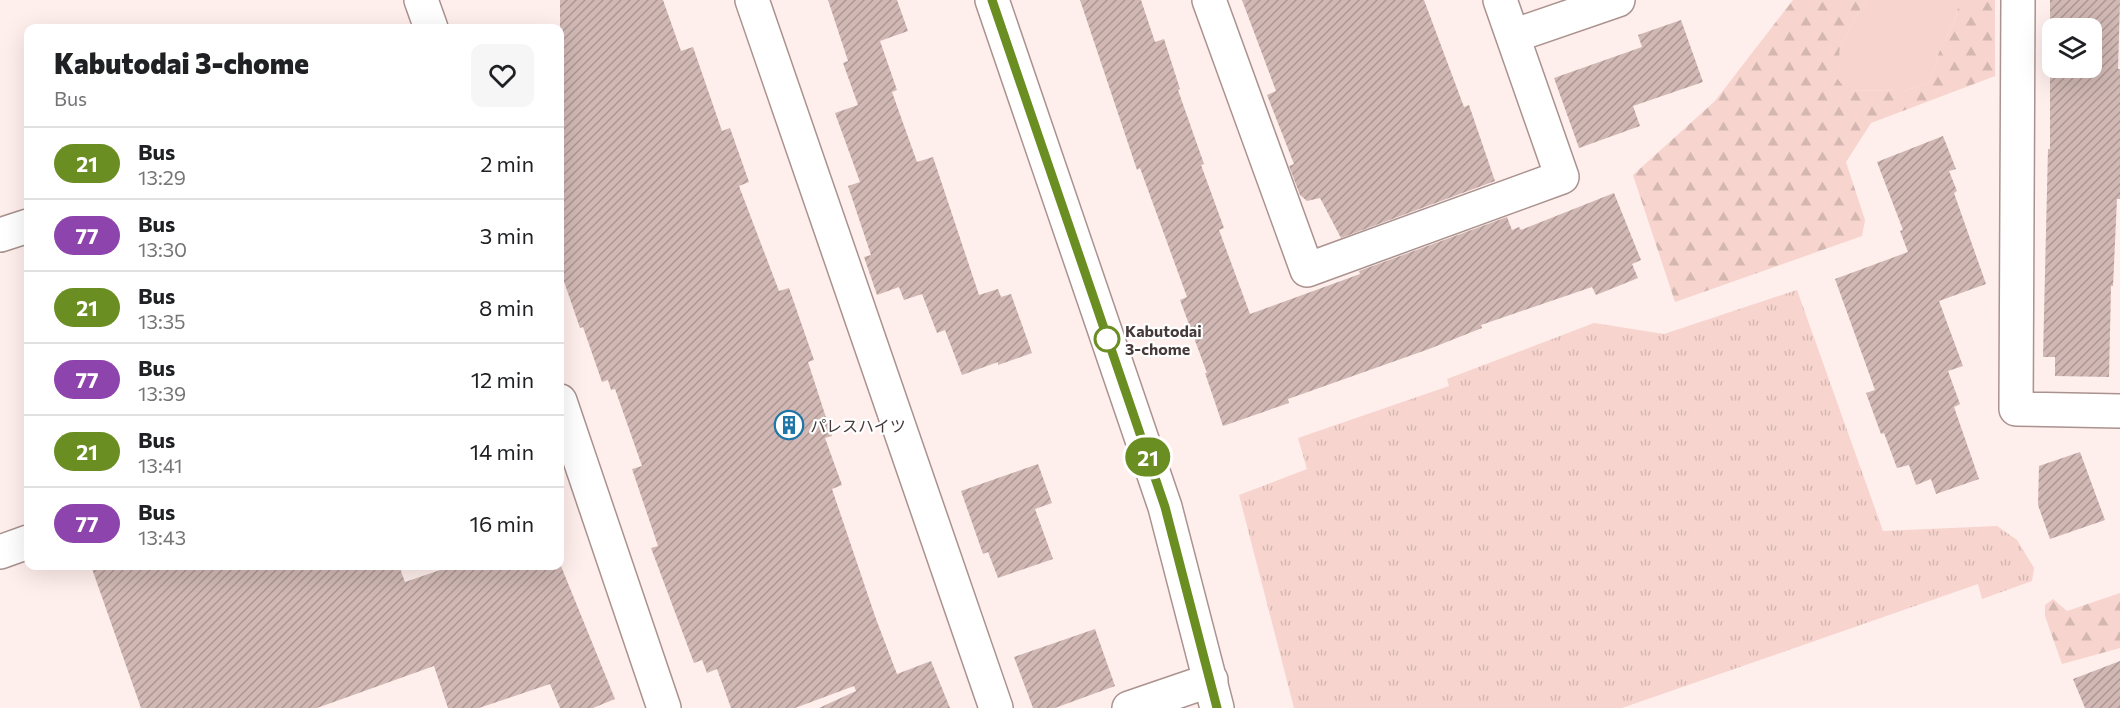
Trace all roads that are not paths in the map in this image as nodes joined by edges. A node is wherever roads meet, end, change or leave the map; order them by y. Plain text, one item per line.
1 (421, 0) edge
2 (752, 0) edge
3 (992, 0) edge
4 (1209, 0) edge
5 (1500, 0) edge
6 (1618, 0) edge
7 (2018, 0) edge
8 (430, 24) edge
9 (1513, 36) junction
10 (24, 227) edge
11 (0, 235) edge
12 (2120, 411) edge
13 (564, 413) edge
14 (24, 543) edge
15 (0, 552) edge
16 (1214, 694) edge
17 (664, 708) edge
18 (996, 708) edge
19 (1129, 708) edge

1 - 8 street
2 - 18 street
3 - 16 street
4 - 9 street
5 - 9 street
6 - 9 street
7 - 12 street
10 - 11 street
13 - 17 street
14 - 15 street
16 - 19 street

